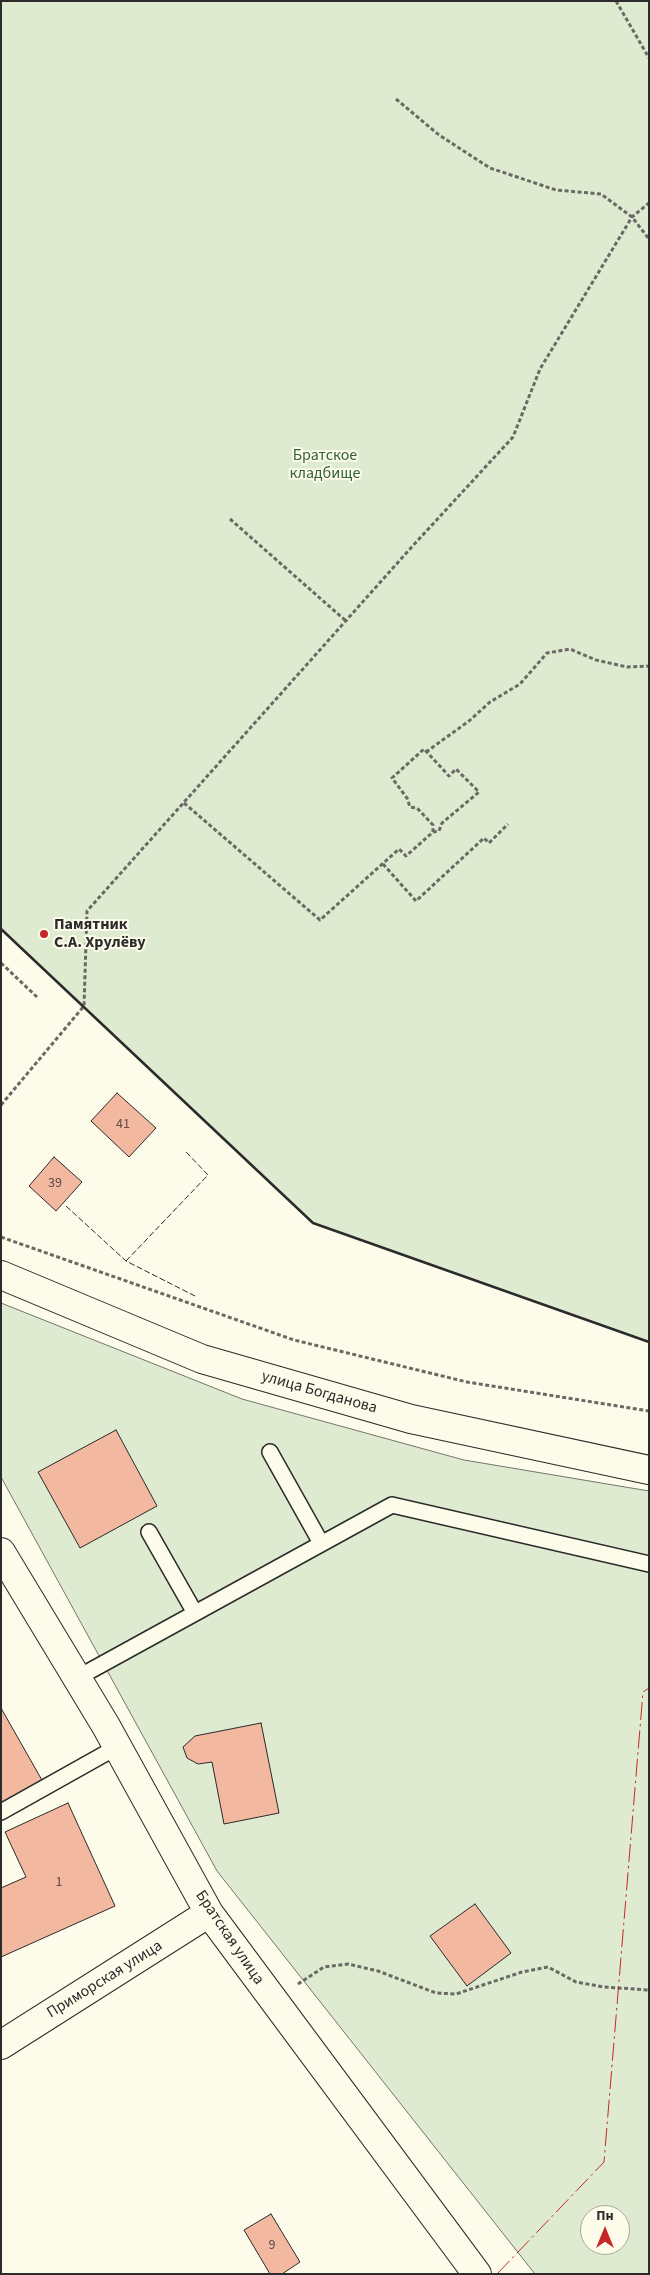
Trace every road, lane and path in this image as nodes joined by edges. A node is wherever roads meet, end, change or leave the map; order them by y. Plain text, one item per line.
1 (616, 1) edge
2 (649, 58) edge
3 (396, 99) dead end
4 (649, 202) edge
5 (632, 217) junction
6 (649, 239) edge
7 (230, 518) dead end
8 (346, 620) junction
9 (649, 666) edge
10 (426, 752) junction
11 (184, 804) junction
12 (508, 824) dead end
13 (432, 832) junction
14 (383, 864) junction
15 (1, 963) edge
16 (37, 997) dead end
17 (1, 1105) edge
18 (1, 1236) edge
19 (1, 1275) edge
20 (649, 1411) edge
21 (270, 1452) dead end
22 (649, 1470) edge
23 (149, 1532) dead end
24 (321, 1543) junction
25 (1, 1552) edge
26 (649, 1564) edge
27 (195, 1613) junction
28 (77, 1678) junction
29 (117, 1747) junction
30 (1, 1812) edge
31 (209, 1913) junction
32 (649, 1990) edge
33 (273, 2001) junction
34 (1, 2045) edge
35 (477, 2274) edge

1 - 2 path
3 - 5 path
4 - 5 path
5 - 6 path
5 - 8 path
7 - 8 path
8 - 11 path
9 - 10 path
10 - 13 path
10 - 13 path
11 - 14 path
11 - 17 path
12 - 14 path
13 - 14 path
15 - 16 path
18 - 20 path
19 - 22 street, улица Богданова
21 - 24 lane
23 - 27 lane
24 - 26 lane
24 - 27 lane
25 - 28 street, Братская улица
27 - 28 lane
28 - 29 street, Братская улица
29 - 30 lane
29 - 31 street, Братская улица
31 - 33 street, Братская улица
31 - 34 street, Приморская улица
32 - 33 path
33 - 35 street, Братская улица

